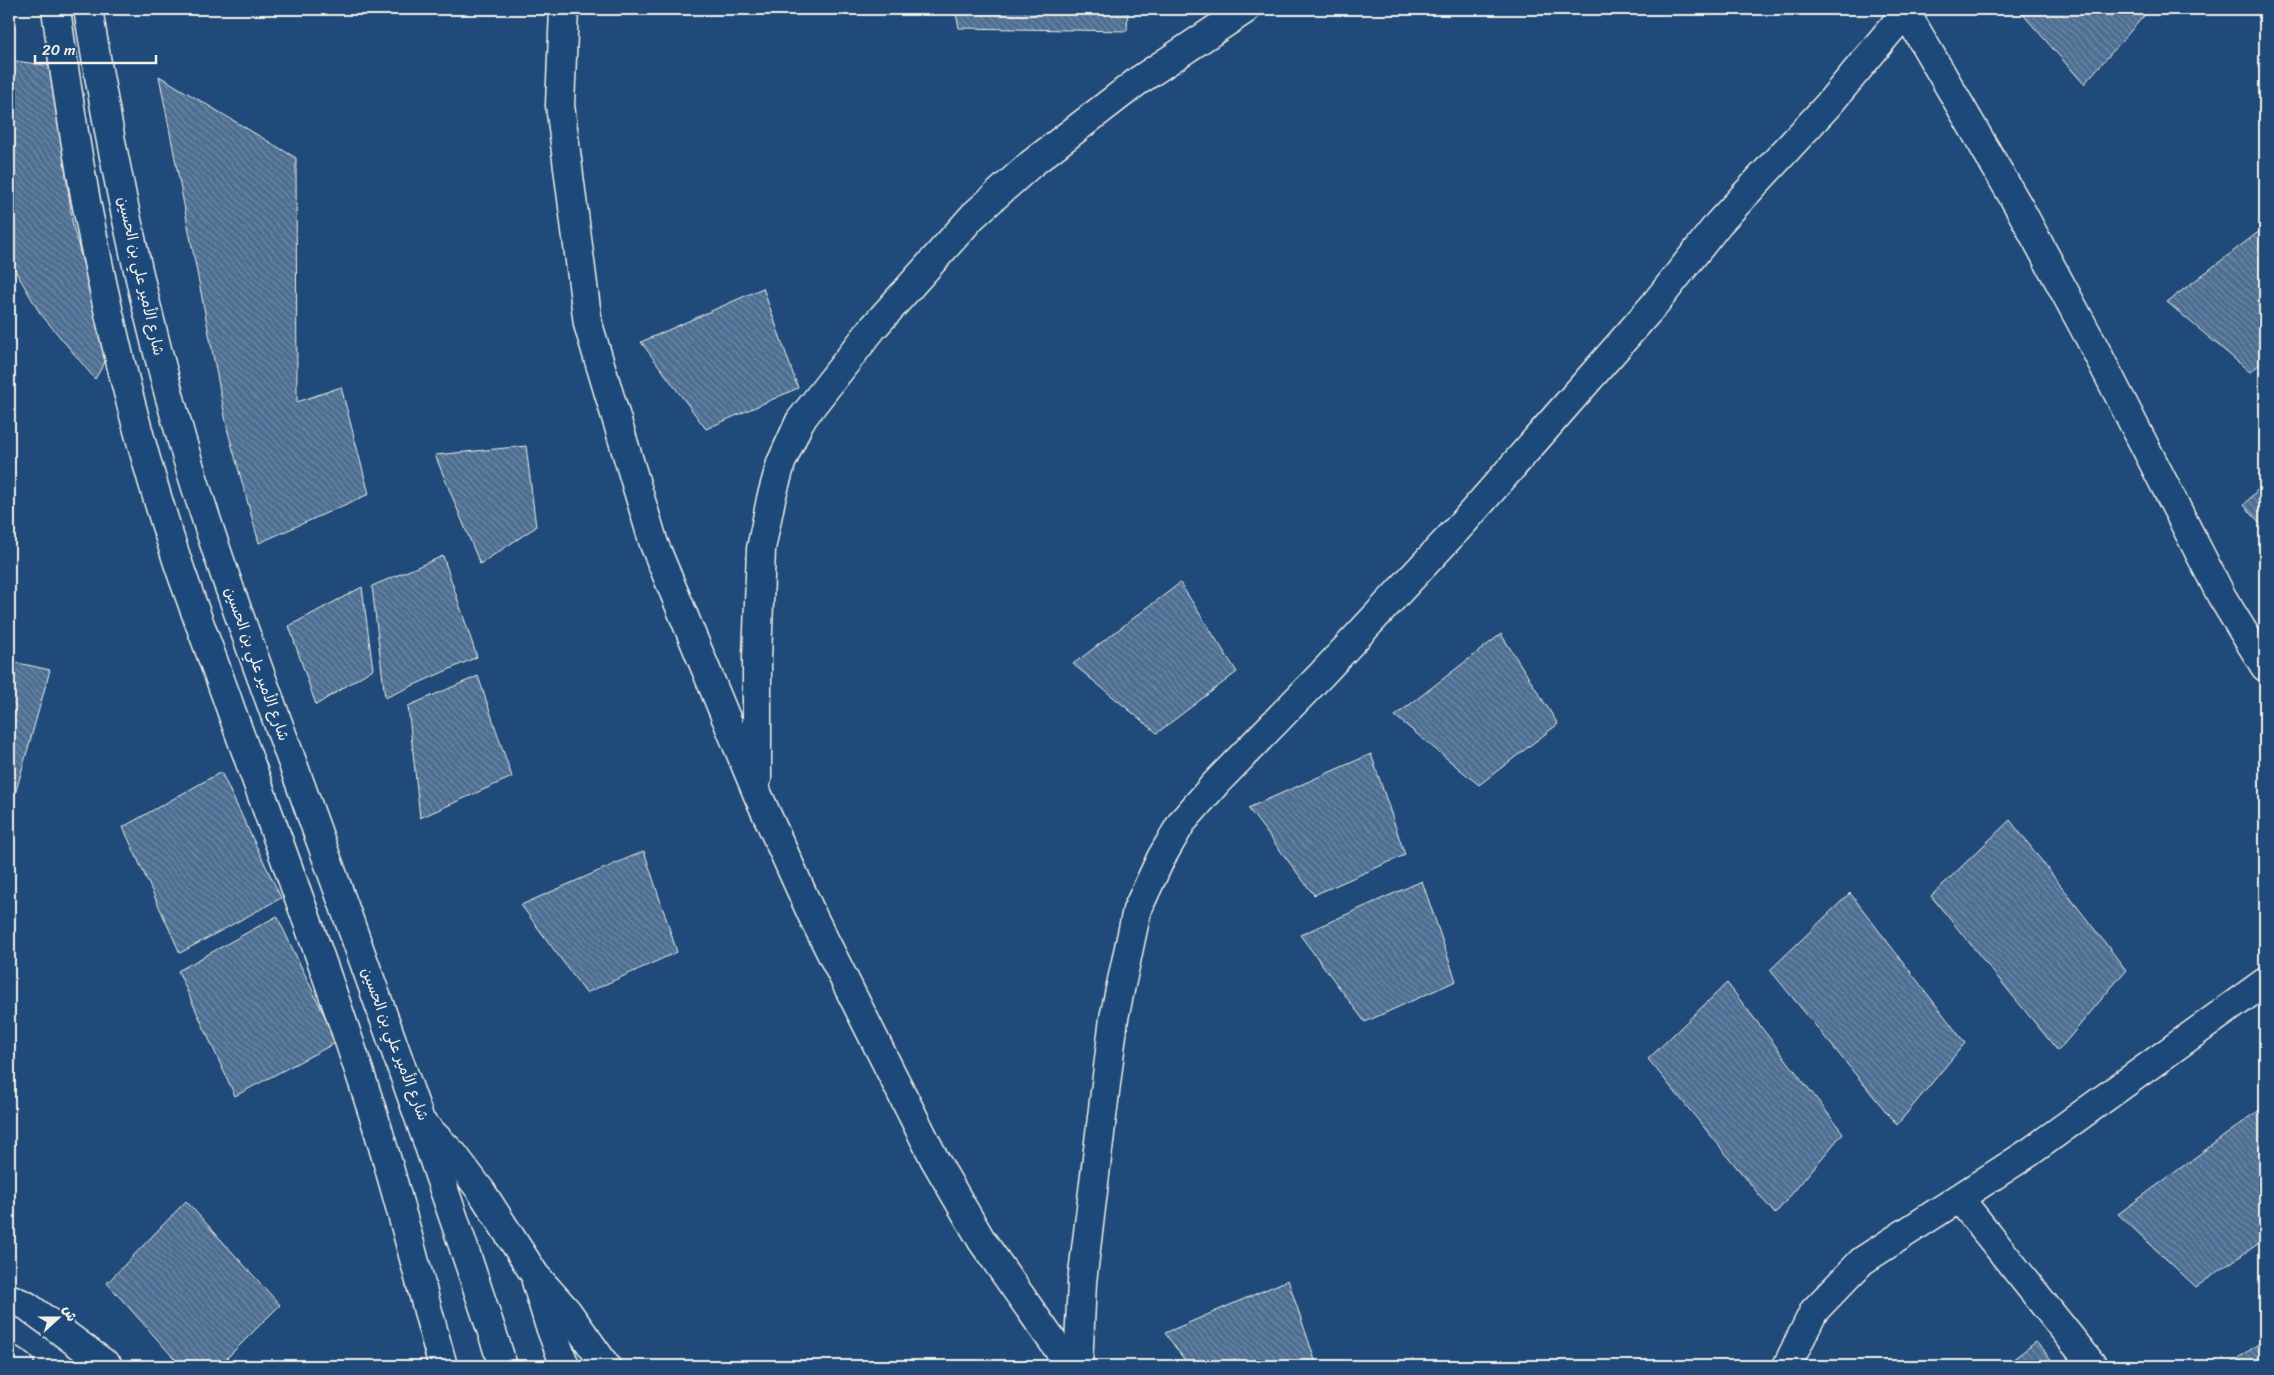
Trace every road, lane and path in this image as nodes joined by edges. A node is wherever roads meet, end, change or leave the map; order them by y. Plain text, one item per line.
1 (56, 9) edge
2 (88, 9) edge
3 (564, 9) edge
4 (1246, 9) edge
5 (1906, 10) edge
6 (2265, 667) edge
7 (757, 793) junction
8 (2265, 982) edge
9 (376, 1122) junction
10 (422, 1122) junction
11 (1959, 1198) junction
12 (534, 1275) junction
13 (9, 1298) edge
14 (9, 1359) edge
15 (20, 1366) edge
16 (108, 1366) edge
17 (443, 1366) edge
18 (503, 1366) edge
19 (565, 1366) edge
20 (606, 1366) edge
21 (1070, 1366) edge
22 (1078, 1366) edge
23 (1787, 1366) edge
24 (2093, 1366) edge

1 - 9 street
2 - 10 street, شارع الأمير علي بن الحسين
3 - 7 street
4 - 7 street
5 - 6 street
5 - 22 street
7 - 21 street
8 - 11 street
9 - 10 street
9 - 17 street
10 - 12 street, شارع الأمير علي بن الحسين
10 - 18 street
11 - 23 street
11 - 24 street
12 - 19 street, شارع الأمير علي بن الحسين
12 - 20 street, شارع الأمير علي بن الحسين
13 - 16 street
14 - 15 street

